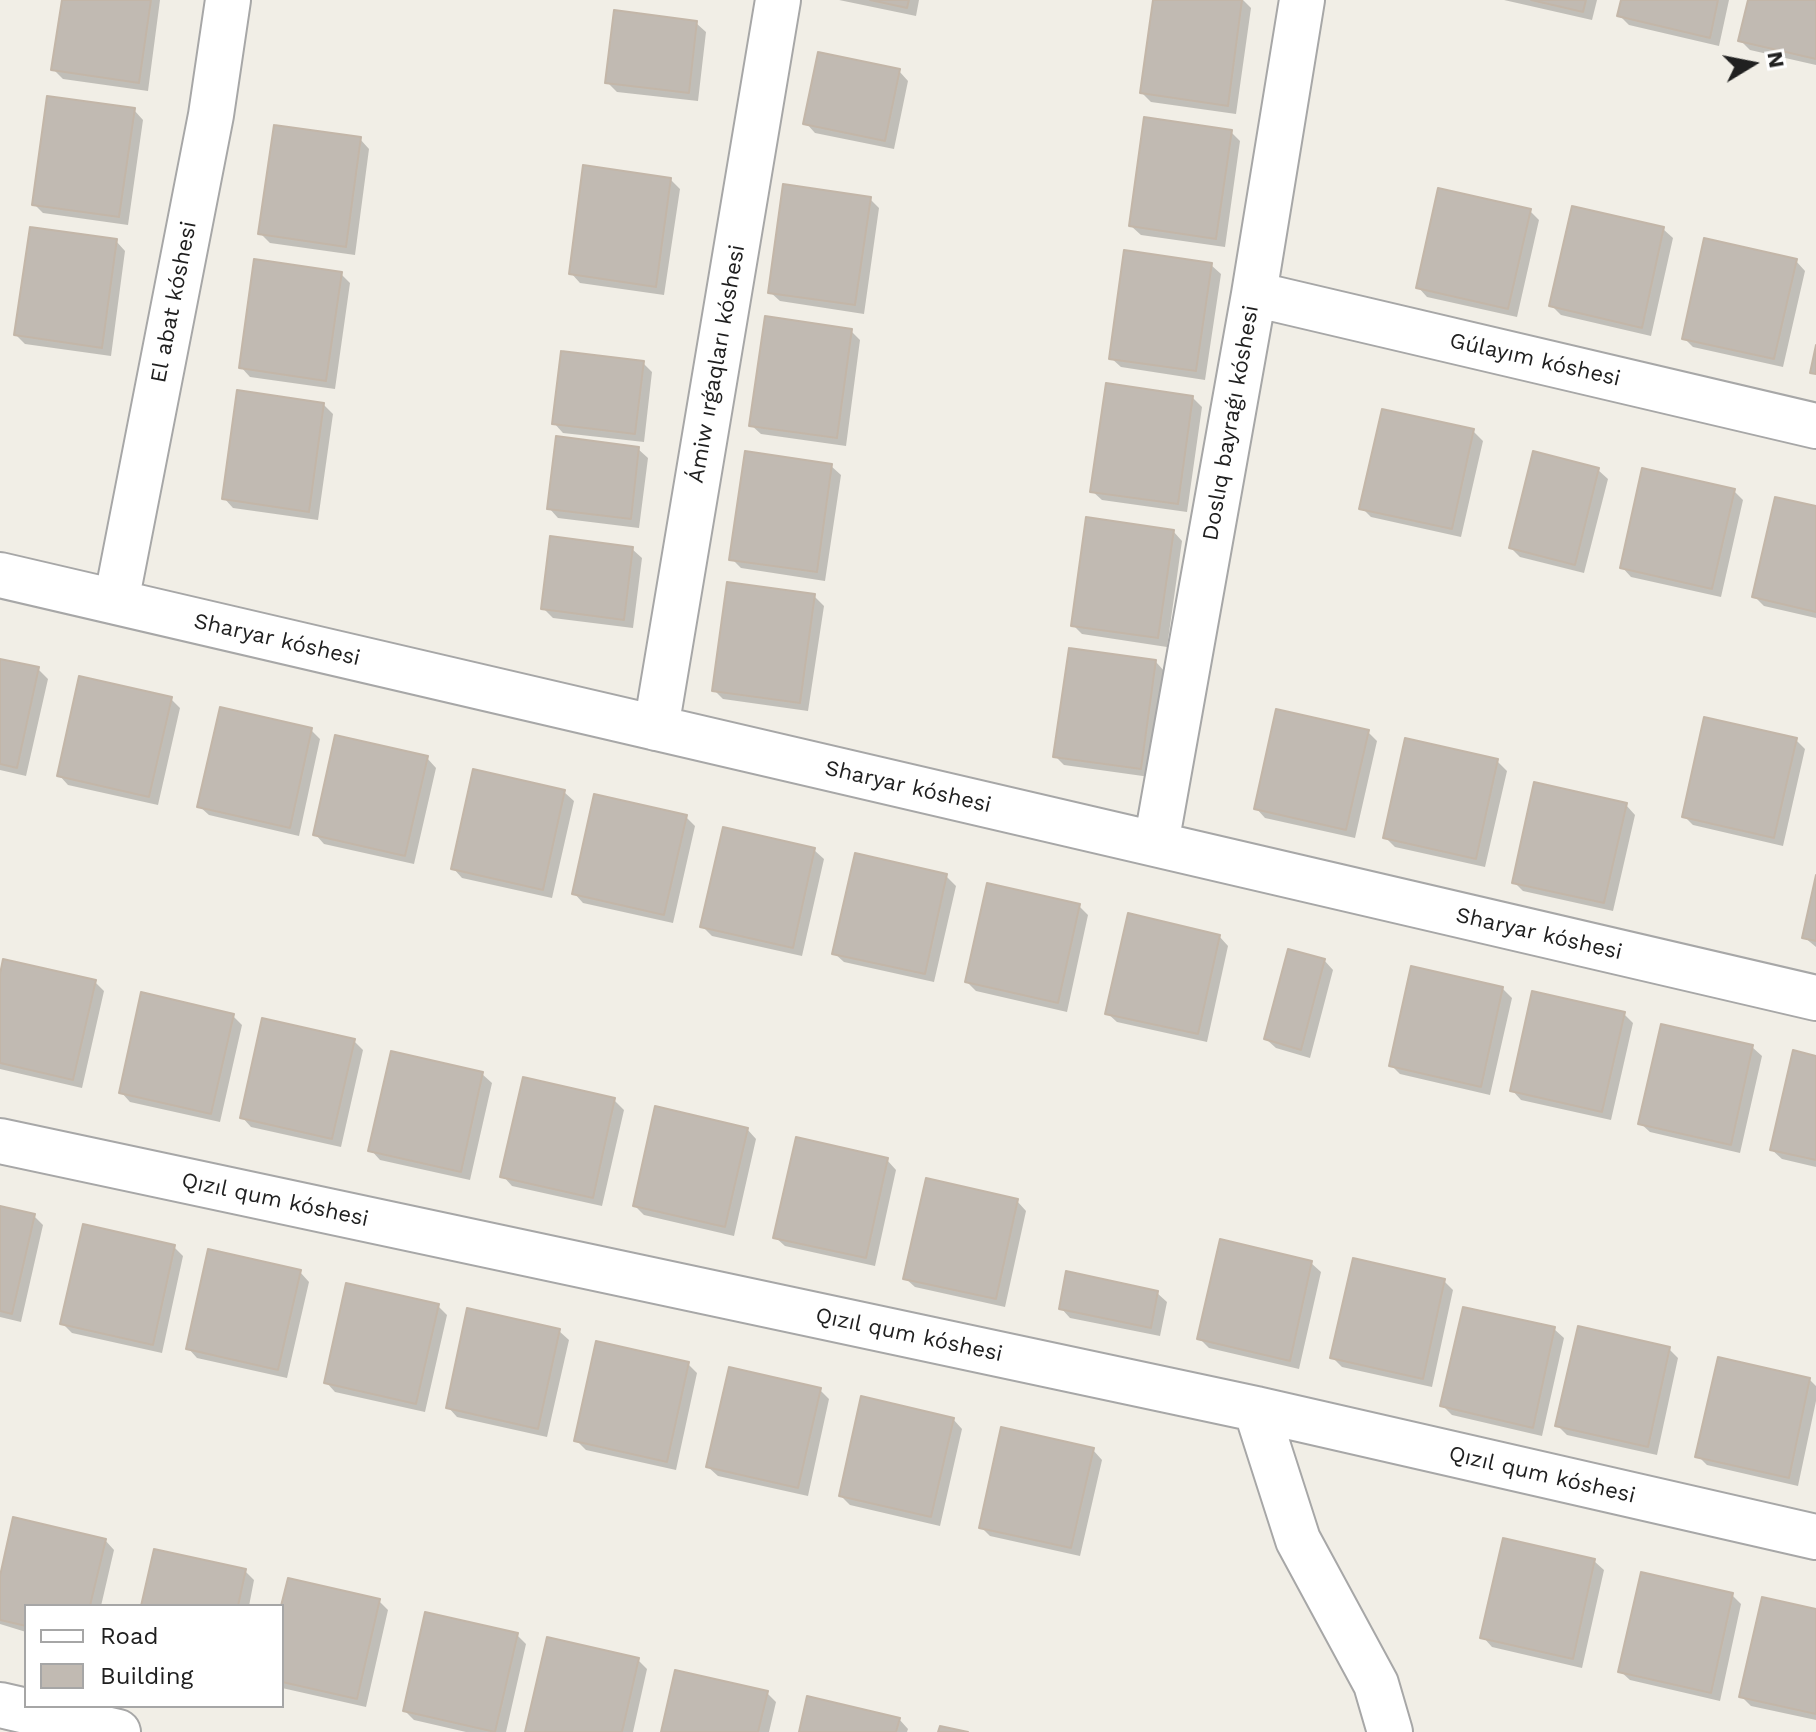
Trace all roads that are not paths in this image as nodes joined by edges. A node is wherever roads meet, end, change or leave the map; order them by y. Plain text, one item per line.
1 (228, 0) edge
2 (778, 0) edge
3 (1302, 0) edge
4 (1254, 294) junction
5 (1816, 426) edge
6 (0, 575) edge
7 (116, 602) junction
8 (656, 728) junction
9 (1156, 844) junction
10 (1816, 998) edge
11 (0, 1141) edge
12 (1256, 1409) junction
13 (1816, 1537) edge
14 (0, 1705) edge
15 (118, 1732) edge
16 (1390, 1732) edge

1 - 7 street, El abat kóshesi
2 - 8 street, Ámiw ırǵaqları kóshesi
3 - 4 street, Doslıq bayraǵı kóshesi
4 - 5 street, Gúlayım kóshesi
4 - 9 street, Doslıq bayraǵı kóshesi
6 - 7 street, Sharyar kóshesi
7 - 8 street, Sharyar kóshesi
8 - 9 street, Sharyar kóshesi
9 - 10 street, Sharyar kóshesi
11 - 12 street, Qızıl qum kóshesi
12 - 13 street, Qızıl qum kóshesi
12 - 16 street
14 - 15 street

